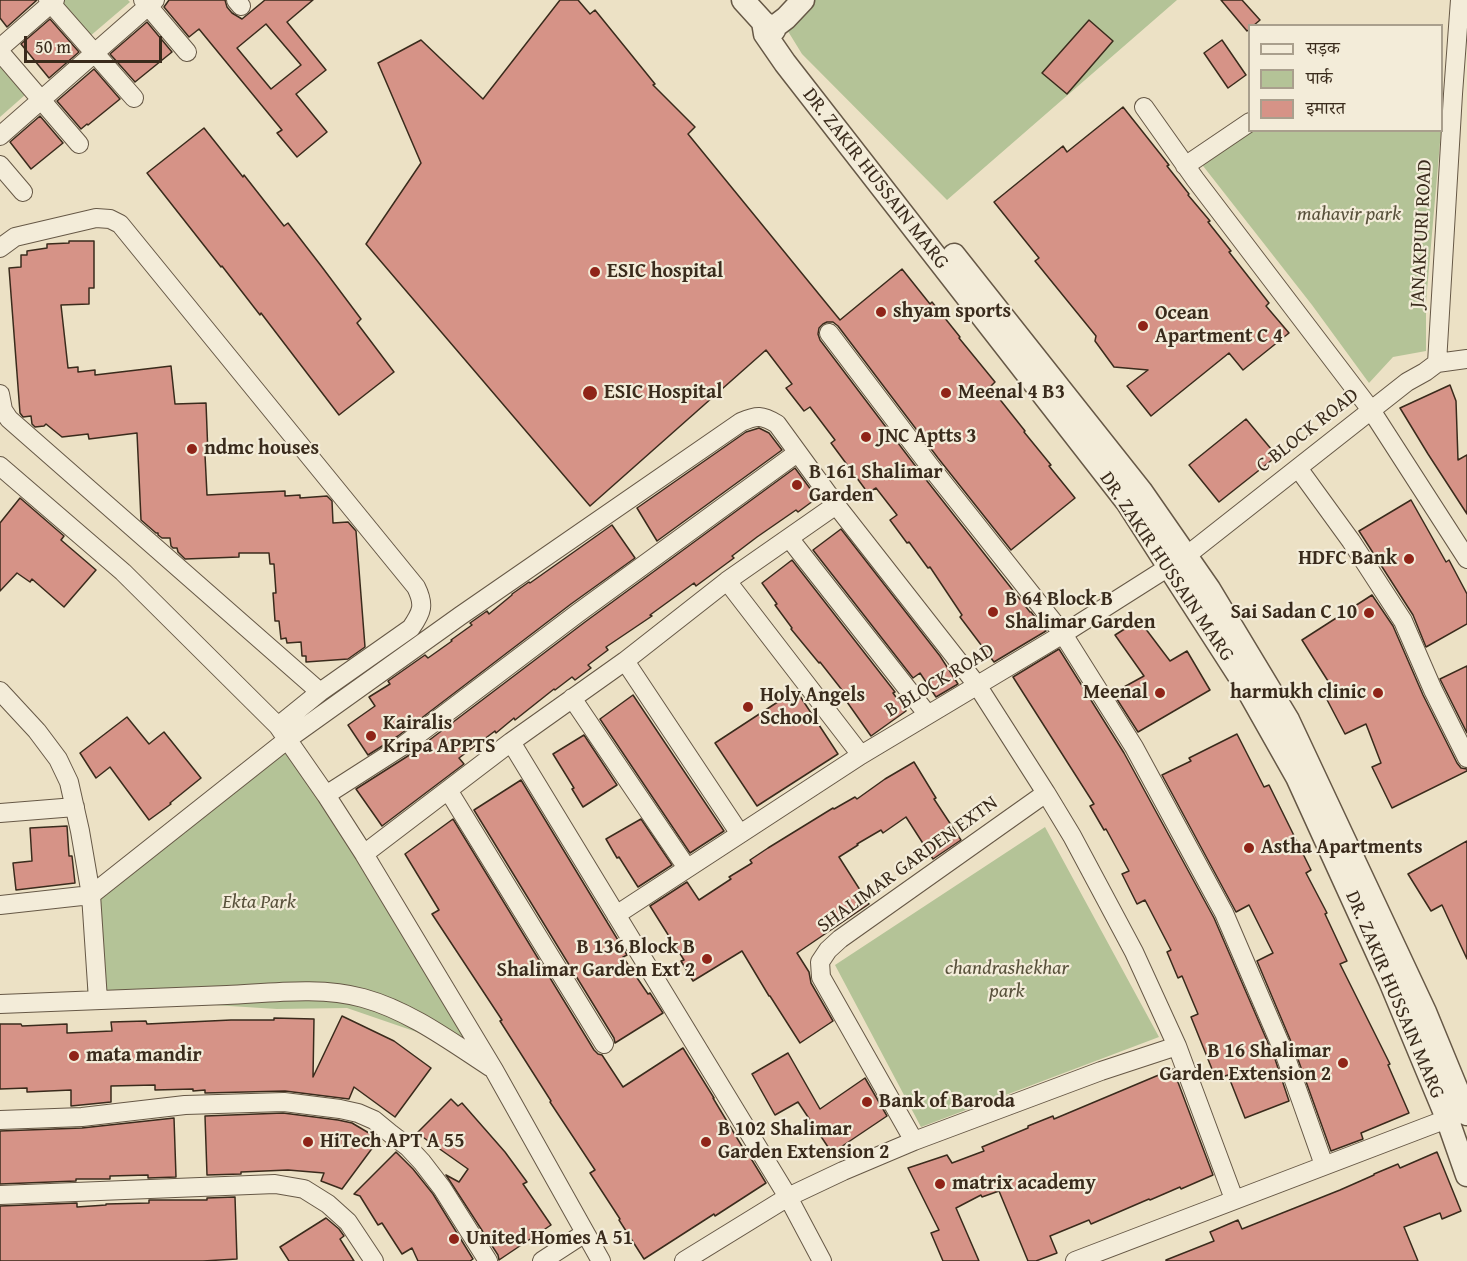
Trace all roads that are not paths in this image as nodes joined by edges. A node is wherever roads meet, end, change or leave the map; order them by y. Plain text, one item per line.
1 (743, 0) edge
2 (803, 0) edge
3 (1460, 0) edge
4 (52, 1) edge
5 (149, 2) edge
6 (772, 25) junction
7 (0, 50) edge
8 (187, 52) dead end
9 (95, 53) junction
10 (1447, 94) edge
11 (134, 98) dead end
12 (41, 100) junction
13 (1144, 107) dead end
14 (1248, 123) edge
15 (0, 136) edge
16 (79, 144) dead end
17 (1458, 162) edge
18 (0, 165) edge
19 (1185, 166) junction
20 (23, 192) dead end
21 (0, 248) edge
22 (829, 333) dead end
23 (1467, 359) edge
24 (1437, 363) junction
25 (0, 394) edge
26 (1371, 410) junction
27 (5, 423) edge
28 (797, 453) junction
29 (0, 466) edge
30 (1298, 468) junction
31 (836, 505) junction
32 (789, 538) junction
33 (1467, 557) edge
34 (1177, 561) junction
35 (726, 581) junction
36 (1063, 634) junction
37 (625, 661) junction
38 (977, 685) junction
39 (0, 691) edge
40 (320, 692) junction
41 (572, 698) junction
42 (928, 715) junction
43 (283, 733) junction
44 (511, 742) junction
45 (861, 755) junction
46 (1467, 758) edge
47 (448, 790) junction
48 (1046, 793) junction
49 (326, 795) junction
50 (75, 807) junction
51 (0, 813) edge
52 (740, 834) junction
53 (364, 854) junction
54 (687, 868) junction
55 (91, 895) junction
56 (0, 905) edge
57 (616, 915) junction
58 (98, 1000) junction
59 (0, 1004) edge
60 (604, 1044) dead end
61 (1177, 1046) junction
62 (494, 1070) junction
63 (1462, 1114) edge
64 (0, 1120) edge
65 (914, 1141) junction
66 (1324, 1165) junction
67 (1467, 1175) edge
68 (0, 1195) edge
69 (789, 1197) junction
70 (1234, 1199) junction
71 (585, 1233) junction
72 (374, 1261) edge
73 (488, 1261) edge
74 (542, 1261) edge
75 (601, 1261) edge
76 (684, 1261) edge
77 (822, 1261) edge
78 (1075, 1261) edge

1 - 6 street, DR. ZAKIR HUSSAIN MARG
2 - 6 street
3 - 10 street, JANAKPURI ROAD
4 - 7 street
4 - 9 street
5 - 8 street
5 - 9 street
6 - 34 street, DR. ZAKIR HUSSAIN MARG
7 - 12 street
9 - 11 street
9 - 12 street
10 - 17 street, JANAKPURI ROAD
12 - 15 street
12 - 16 street
13 - 19 street
14 - 19 street
17 - 24 street, JANAKPURI ROAD
18 - 20 street
19 - 26 street
21 - 40 street
22 - 36 street
23 - 24 street, C BLOCK ROAD
24 - 26 street, C BLOCK ROAD
25 - 27 street
26 - 30 street, C BLOCK ROAD
26 - 33 street
27 - 40 street
28 - 31 street
28 - 43 street
28 - 49 street
29 - 43 street
30 - 34 street, C BLOCK ROAD
30 - 46 street
31 - 32 street
31 - 38 street
32 - 35 street
32 - 42 street
34 - 36 street, B BLOCK ROAD
34 - 63 street, DR. ZAKIR HUSSAIN MARG
35 - 37 street
35 - 45 street
36 - 38 street, B BLOCK ROAD
36 - 66 street
37 - 41 street
37 - 52 street
38 - 42 street, B BLOCK ROAD
38 - 48 street
39 - 50 street
40 - 43 street
41 - 44 street
41 - 54 street
42 - 45 street, B BLOCK ROAD
43 - 49 street
43 - 55 street
44 - 47 street
44 - 57 street
45 - 52 street, B BLOCK ROAD
47 - 53 street
47 - 60 street
48 - 61 street
48 - 65 street, SHALIMAR GARDEN EXTN
49 - 53 street
50 - 51 street
50 - 55 street
52 - 54 street, B BLOCK ROAD
53 - 62 street
54 - 57 street, B BLOCK ROAD
55 - 56 street
55 - 58 street
57 - 69 street
58 - 59 street
58 - 62 street
61 - 65 street
61 - 70 street
62 - 71 street
63 - 66 street
63 - 67 street, DR. ZAKIR HUSSAIN MARG
64 - 73 street
65 - 69 street
66 - 70 street
68 - 72 street
69 - 76 street
69 - 77 street
70 - 78 street
71 - 74 street
71 - 75 street

